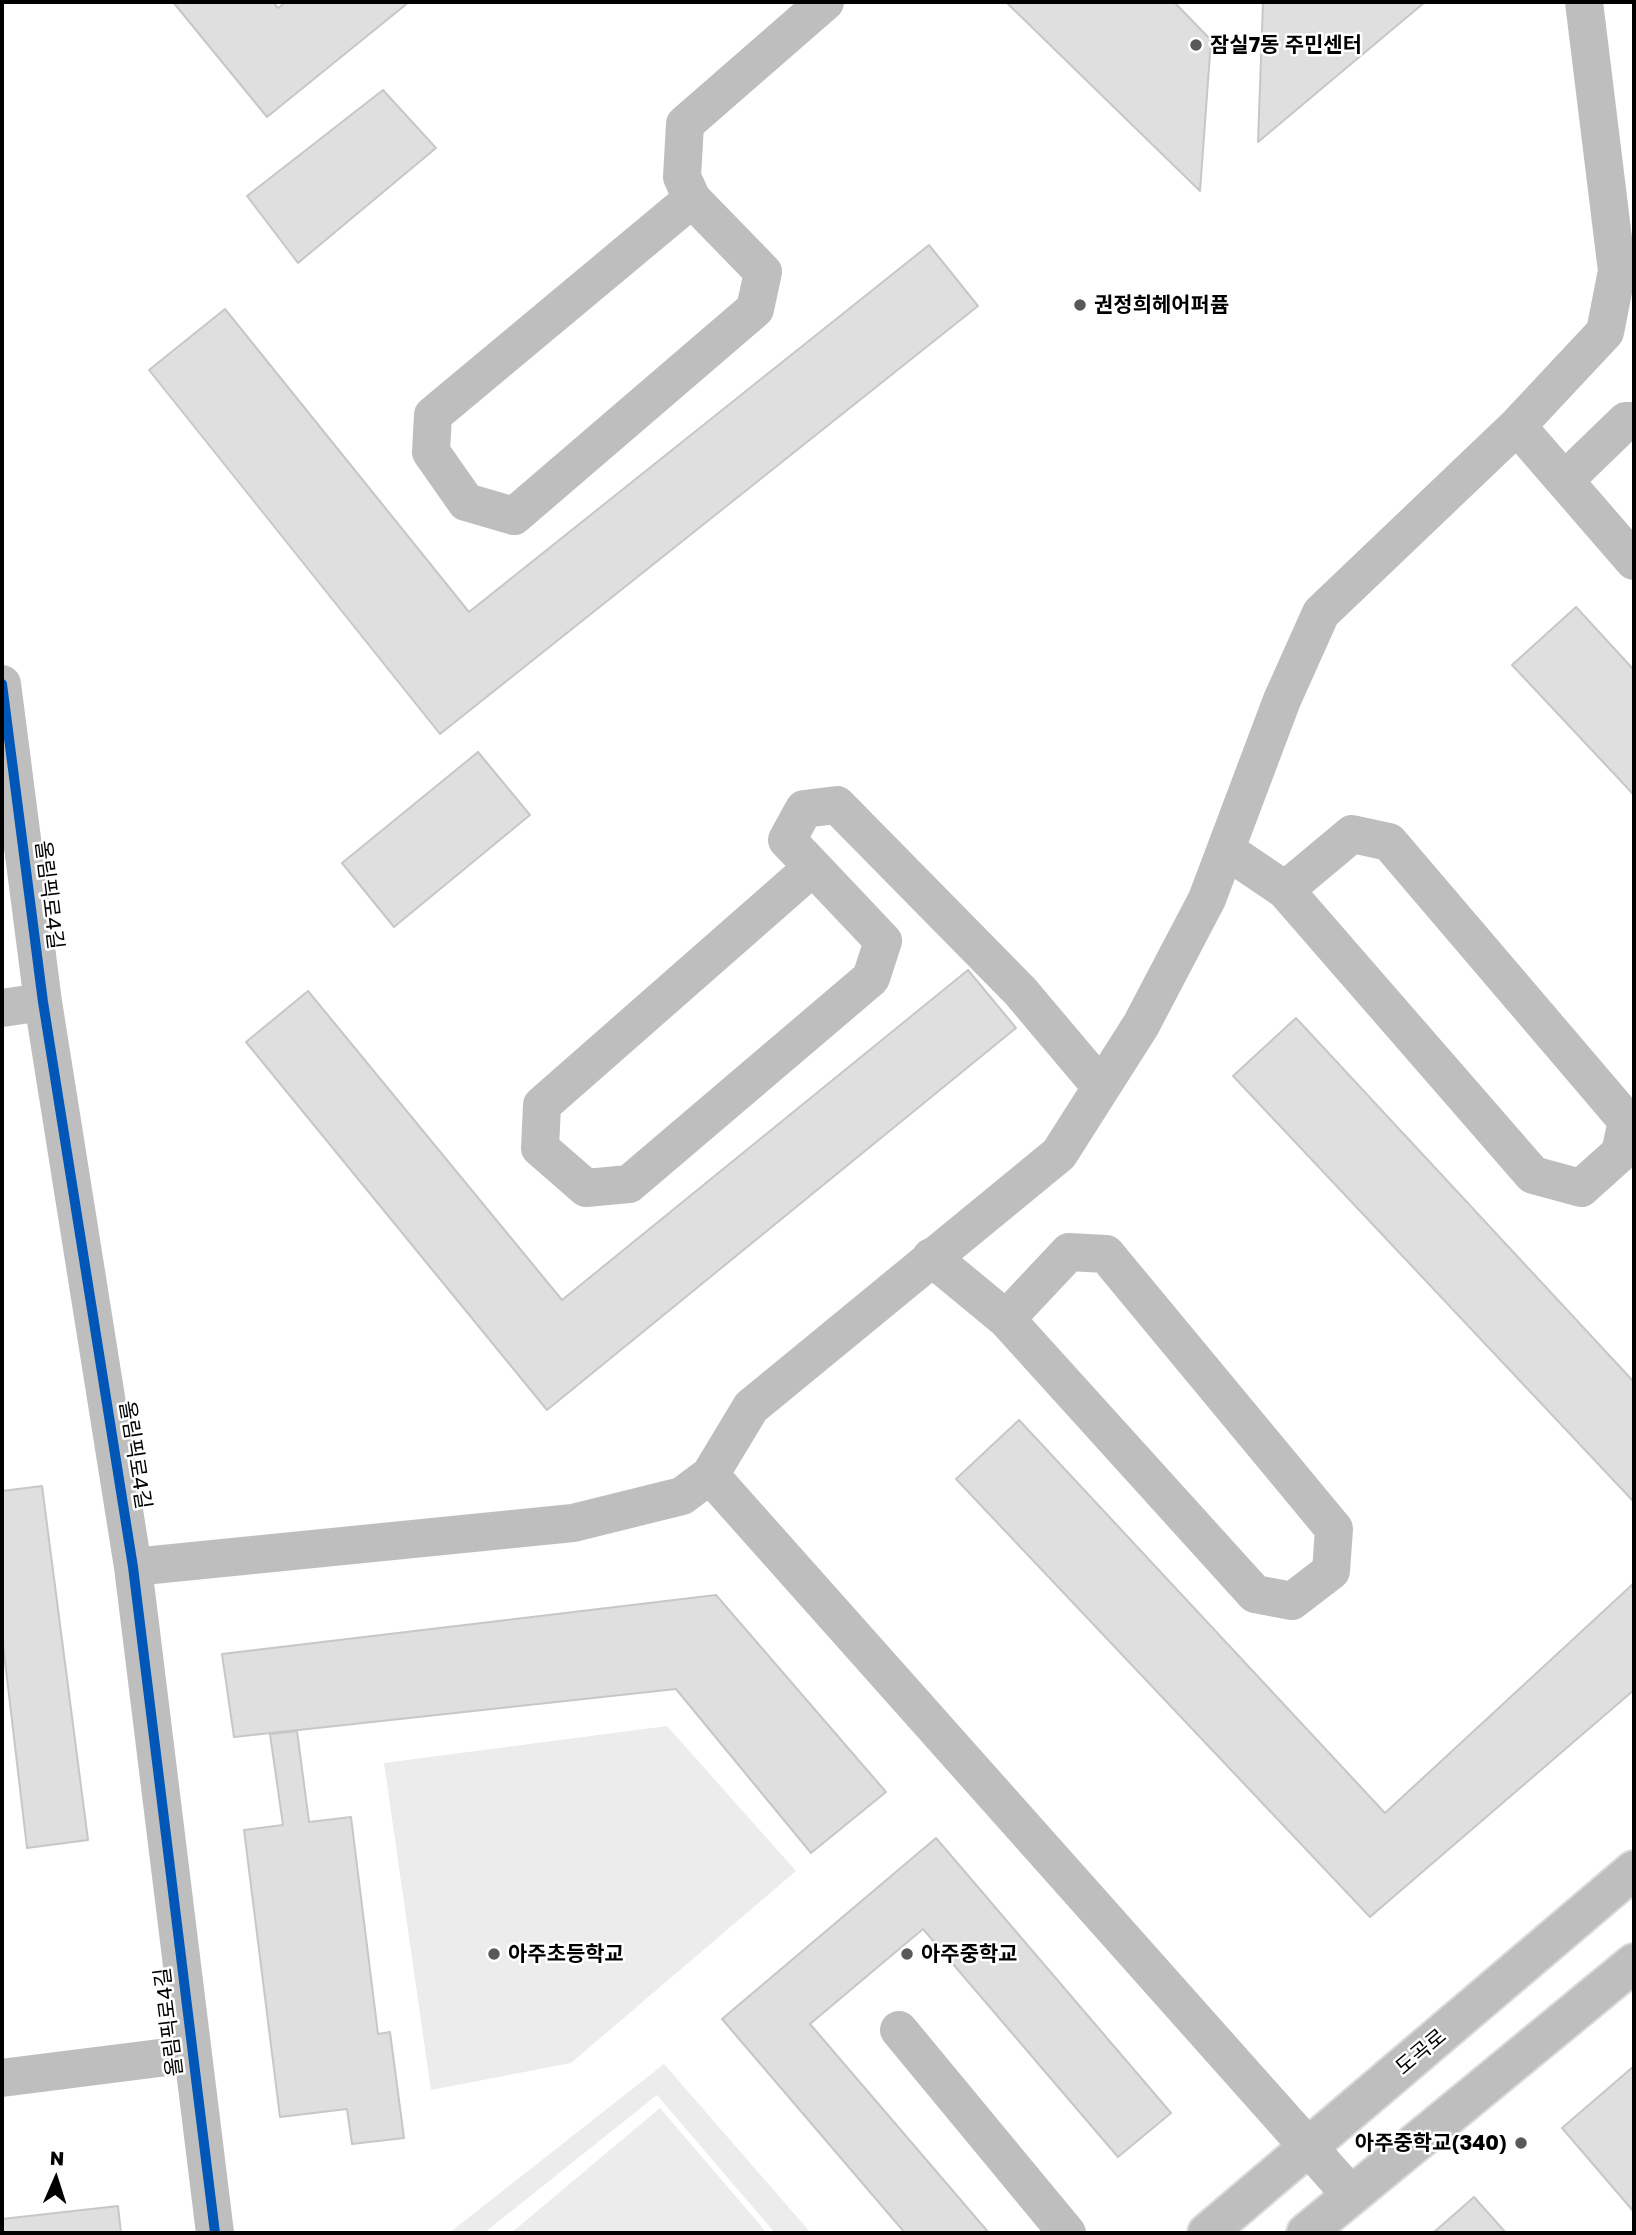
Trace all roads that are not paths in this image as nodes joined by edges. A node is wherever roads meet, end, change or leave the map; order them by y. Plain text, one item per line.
1 (825, 2) edge
2 (1584, 2) edge
3 (692, 199) junction
4 (1634, 421) edge
5 (1517, 426) junction
6 (1565, 480) junction
7 (1634, 561) edge
8 (2, 684) edge
9 (1226, 850) junction
10 (813, 867) junction
11 (1284, 890) junction
12 (43, 1002) junction
13 (2, 1008) edge
14 (1101, 1087) junction
15 (932, 1257) junction
16 (1006, 1319) junction
17 (710, 1475) junction
18 (133, 1567) junction
19 (1634, 1870) edge
20 (1634, 1963) edge
21 (899, 2030) dead end
22 (191, 2054) junction
23 (2, 2078) edge
24 (1307, 2148) junction
25 (1351, 2195) junction
26 (215, 2233) edge
27 (1067, 2233) edge
28 (1207, 2233) edge
29 (1306, 2233) edge

1 - 3 street
2 - 5 street
3 - 3 street
4 - 6 street
5 - 6 street
5 - 9 street
6 - 7 street
8 - 12 street, 올림픽로4길
9 - 11 street
9 - 14 street
10 - 10 street
10 - 14 street
11 - 11 street
12 - 13 street
12 - 18 street, 올림픽로4길
14 - 15 street
15 - 16 street
15 - 17 street
16 - 16 street
17 - 18 street
17 - 24 street
18 - 22 street, 올림픽로4길
19 - 24 street, 도곡로
20 - 25 street
21 - 27 street
22 - 23 street
22 - 26 street, 올림픽로4길
24 - 25 street
24 - 28 street, 도곡로
25 - 29 street

